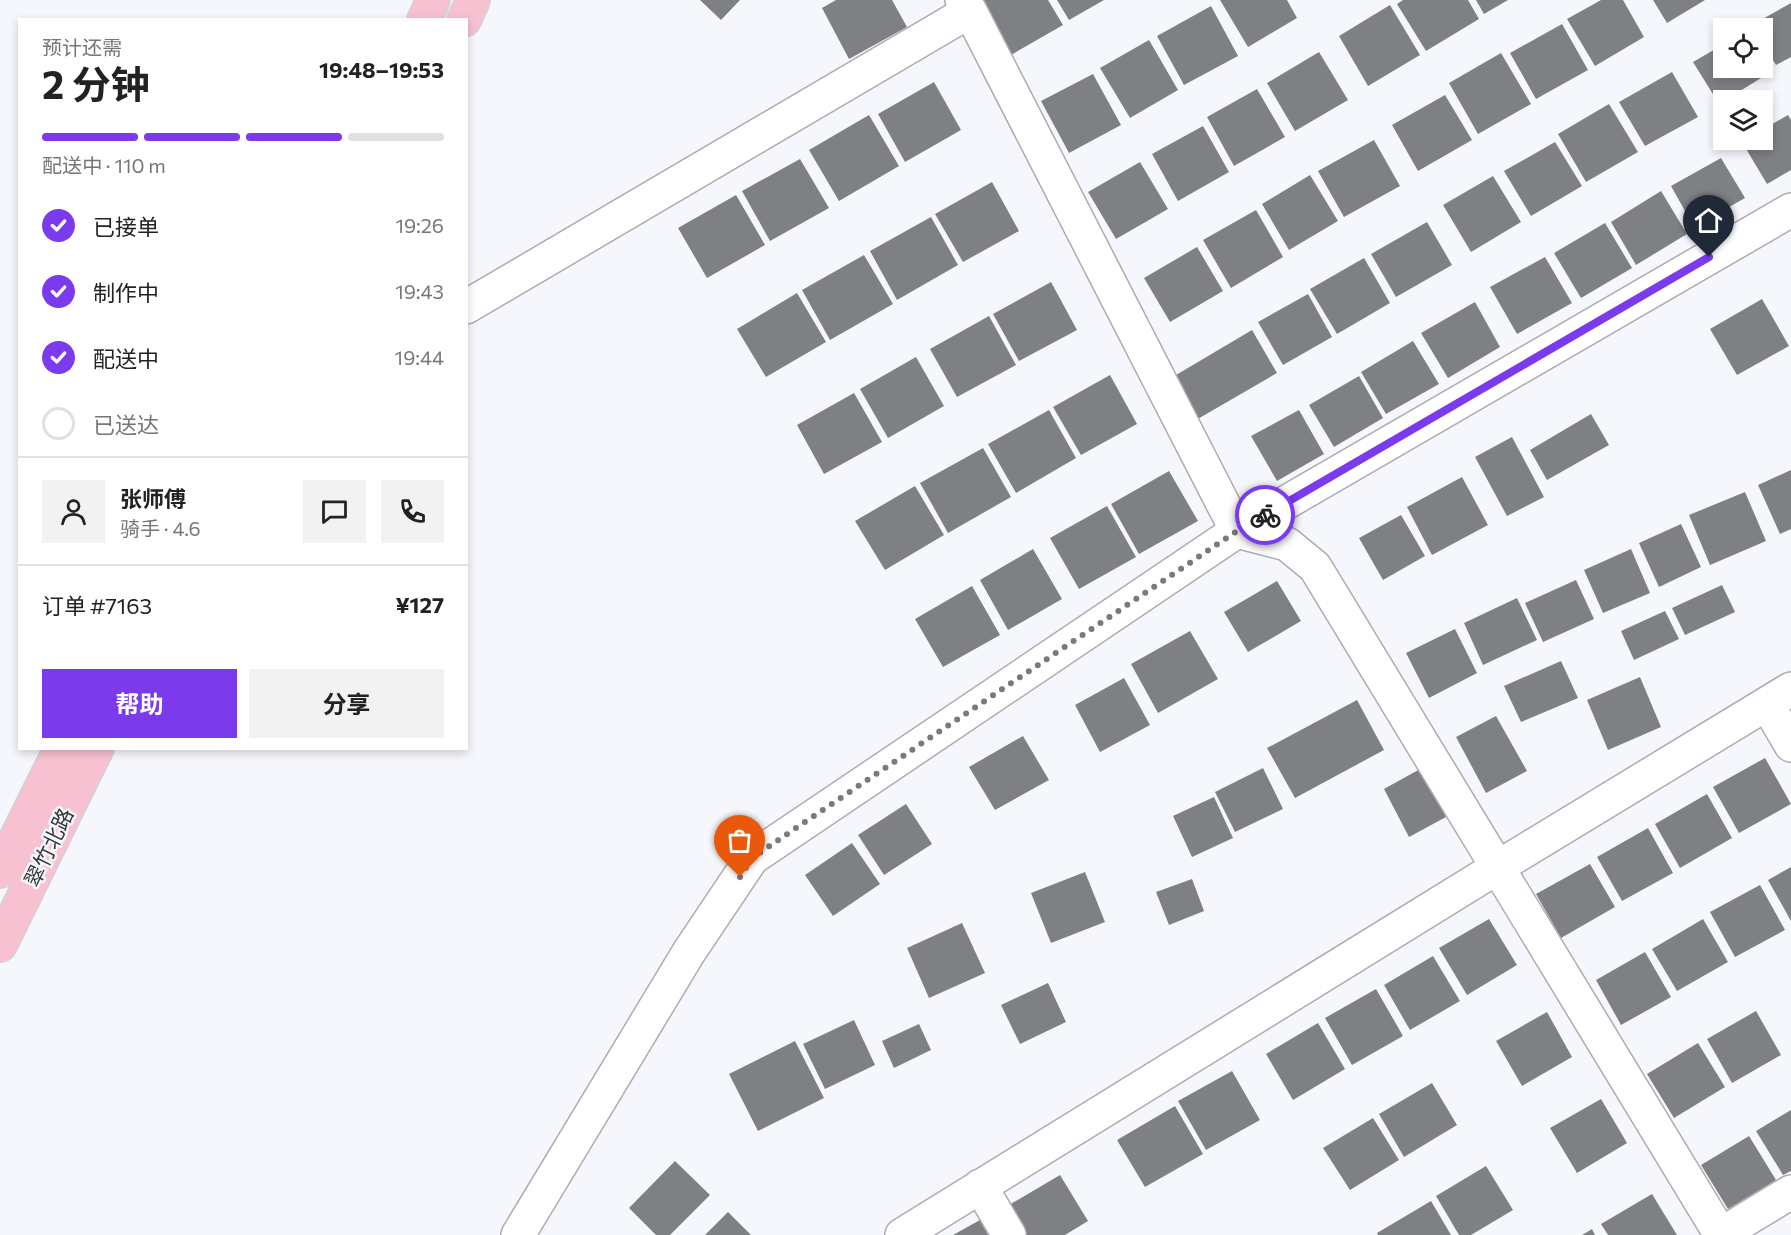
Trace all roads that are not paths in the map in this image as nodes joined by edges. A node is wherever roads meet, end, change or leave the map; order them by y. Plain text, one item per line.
1 (433, 0) edge
2 (472, 0) edge
3 (966, 5) edge
4 (425, 18) edge
5 (465, 18) edge
6 (1791, 210) edge
7 (468, 306) edge
8 (1237, 531) junction
9 (1779, 696) edge
10 (1791, 745) edge
11 (60, 750) edge
12 (96, 750) edge
13 (1498, 867) junction
14 (0, 871) edge
15 (0, 945) edge
16 (980, 1186) junction
17 (1791, 1192) edge
18 (518, 1235) edge
19 (902, 1235) edge
20 (1009, 1235) edge
21 (1721, 1235) edge

1 - 4 main road
2 - 5 main road
3 - 7 street
3 - 8 street
6 - 8 street
8 - 13 street
8 - 18 street
9 - 10 street
9 - 13 street
11 - 14 main road, 翠竹北路
12 - 15 main road, 翠竹北路
13 - 16 street
13 - 21 street
16 - 19 street
16 - 20 street
17 - 21 street

